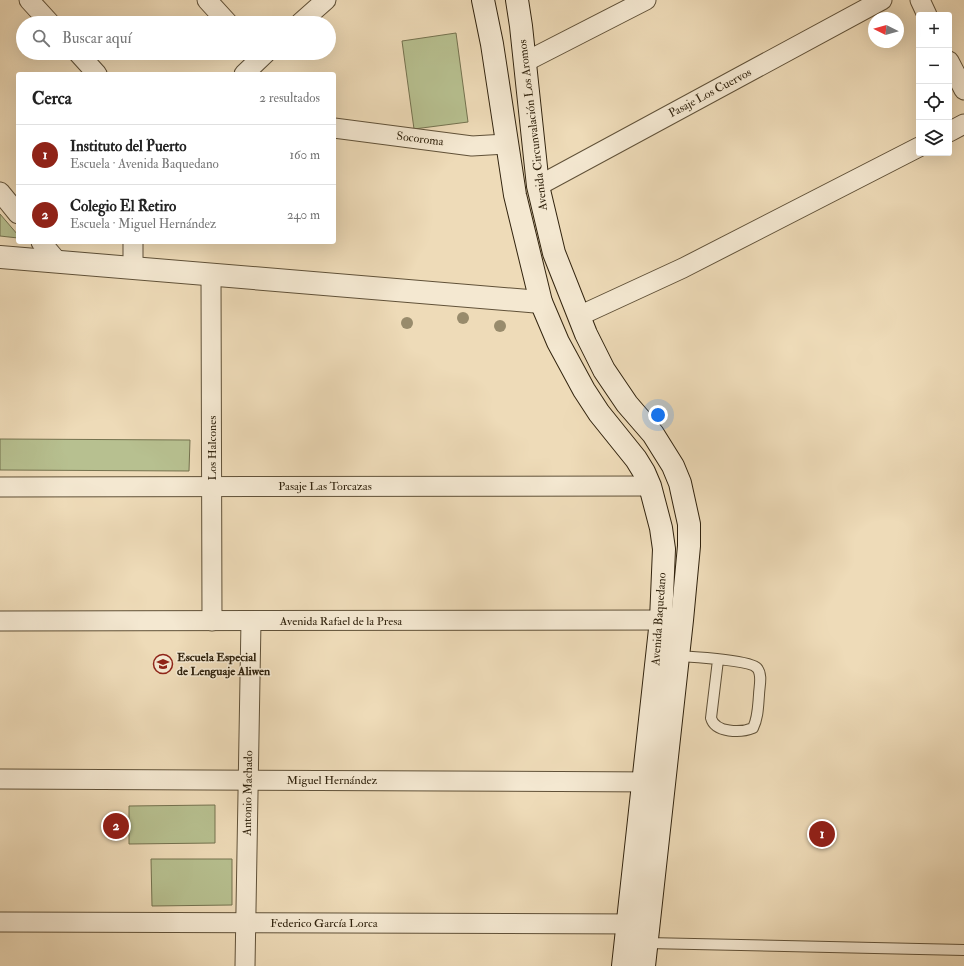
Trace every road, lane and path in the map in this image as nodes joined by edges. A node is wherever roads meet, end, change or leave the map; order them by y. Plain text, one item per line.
1 (29, 0) edge
2 (207, 0) edge
3 (326, 0) edge
4 (483, 0) edge
5 (517, 0) edge
6 (646, 0) edge
7 (882, 0) edge
8 (920, 0) edge
9 (926, 12) edge
10 (44, 16) edge
11 (222, 16) edge
12 (308, 16) edge
13 (84, 60) edge
14 (256, 60) edge
15 (525, 62) junction
16 (952, 67) edge
17 (95, 72) edge
18 (246, 72) edge
19 (964, 90) edge
20 (529, 94) junction
21 (499, 98) junction
22 (964, 124) edge
23 (336, 128) edge
24 (952, 130) edge
25 (506, 144) junction
26 (916, 149) edge
27 (538, 186) junction
28 (0, 192) edge
29 (16, 212) edge
30 (43, 244) edge
31 (133, 244) edge
32 (0, 257) edge
33 (58, 262) junction
34 (133, 268) junction
35 (211, 275) junction
36 (541, 302) junction
37 (579, 316) junction
38 (212, 486) junction
39 (650, 486) junction
40 (0, 487) edge
41 (661, 620) junction
42 (682, 620) junction
43 (0, 621) edge
44 (212, 621) junction
45 (251, 621) junction
46 (678, 656) junction
47 (718, 660) junction
48 (0, 779) edge
49 (248, 780) junction
50 (654, 782) junction
51 (0, 922) edge
52 (246, 923) junction
53 (641, 930) junction
54 (964, 950) edge
55 (245, 966) edge
56 (623, 966) edge
57 (644, 966) edge

1 - 10 street
2 - 11 street
3 - 12 street
4 - 21 main road, Avenida Circunvalación Los Aromos
5 - 15 main road, Avenida Circunvalación Los Aromos
6 - 15 street
7 - 27 street, Pasaje Los Cuervos
8 - 9 street
13 - 17 street
14 - 18 street
15 - 20 main road, Avenida Circunvalación Los Aromos
16 - 19 street
20 - 21 main road
20 - 27 main road, Avenida Circunvalación Los Aromos
21 - 25 main road, Avenida Circunvalación Los Aromos
22 - 24 street
23 - 25 street, Socoroma
25 - 36 main road, Avenida Circunvalación Los Aromos
26 - 37 street
27 - 37 main road, Avenida Circunvalación Los Aromos
28 - 29 street
30 - 33 street
31 - 34 street
32 - 33 main road
33 - 34 main road
34 - 35 main road
35 - 36 main road
35 - 38 street, Los Halcones
36 - 39 main road, Avenida Baquedano
37 - 42 main road, Avenida Baquedano
38 - 39 street, Pasaje Las Torcazas
38 - 40 street, Pasaje Las Torcazas
38 - 44 street, Los Halcones
39 - 41 main road, Avenida Baquedano
41 - 42 street, Avenida Rafael de la Presa
41 - 45 street, Avenida Rafael de la Presa
41 - 50 main road, Avenida Baquedano
42 - 46 main road, Avenida Baquedano
43 - 44 street, Avenida Rafael de la Presa
44 - 45 street, Avenida Rafael de la Presa
45 - 49 street, Antonio Machado
46 - 47 lane
46 - 50 main road, Avenida Baquedano
47 - 47 lane
48 - 49 street, Miguel Hernández
49 - 50 street, Miguel Hernández
49 - 52 street, Antonio Machado
50 - 53 main road, Avenida Baquedano
51 - 52 street, Federico García Lorca
52 - 53 street, Federico García Lorca
52 - 55 street, Antonio Machado
53 - 54 lane
53 - 56 main road, Avenida Baquedano
53 - 57 main road, Avenida Baquedano

